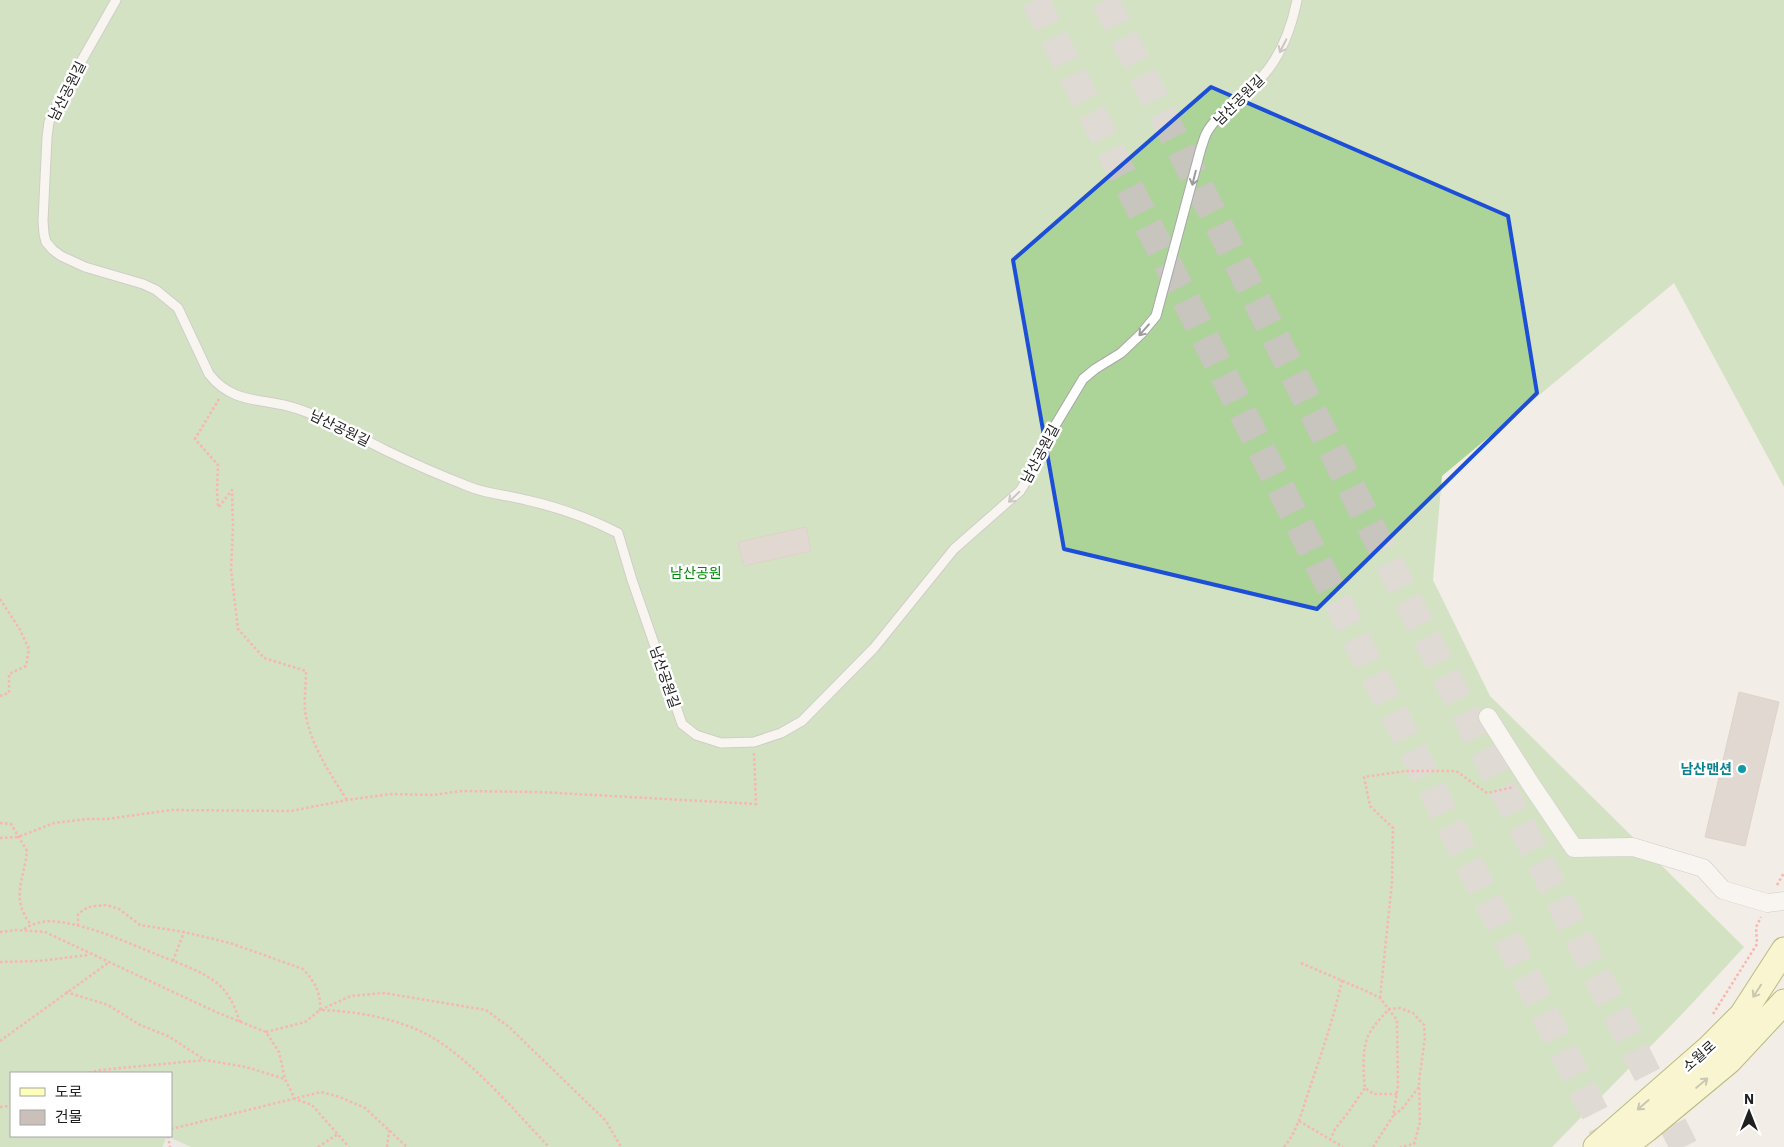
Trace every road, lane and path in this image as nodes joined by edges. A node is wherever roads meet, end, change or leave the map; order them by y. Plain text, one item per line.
1 (116, 0) edge
2 (1296, 0) edge
3 (225, 390) junction
4 (0, 599) edge
5 (0, 696) edge
6 (1488, 717) dead end
7 (754, 742) junction
8 (1530, 783) junction
9 (347, 800) junction
10 (0, 823) edge
11 (18, 837) junction
12 (0, 838) edge
13 (1784, 901) edge
14 (31, 925) junction
15 (78, 926) junction
16 (1756, 927) dead end
17 (22, 930) junction
18 (0, 932) edge
19 (184, 932) junction
20 (1784, 950) edge
21 (90, 954) junction
22 (173, 961) junction
23 (0, 962) edge
24 (109, 962) junction
25 (1301, 963) dead end
26 (1342, 980) junction
27 (66, 992) junction
28 (1380, 998) junction
29 (1784, 1002) edge
30 (1388, 1009) junction
31 (320, 1010) junction
32 (1710, 1019) dead end
33 (240, 1022) junction
34 (266, 1032) junction
35 (0, 1041) edge
36 (205, 1060) junction
37 (93, 1072) edge
38 (285, 1079) junction
39 (1419, 1087) junction
40 (1365, 1088) junction
41 (1397, 1094) junction
42 (295, 1100) junction
43 (1393, 1116) junction
44 (1299, 1120) junction
45 (172, 1129) edge
46 (389, 1130) junction
47 (338, 1134) junction
48 (1330, 1140) junction
49 (1407, 1146) edge
50 (318, 1147) edge
51 (349, 1147) edge
52 (387, 1147) edge
53 (406, 1147) edge
54 (549, 1147) edge
55 (621, 1147) edge
56 (1284, 1147) edge
57 (1343, 1147) edge
58 (1373, 1147) edge
59 (1400, 1147) edge
60 (1596, 1147) edge
61 (1623, 1147) edge

1 - 3 lane, 남산공원길
2 -> 7 lane, 남산공원길
3 - 7 lane, 남산공원길
3 - 9 path
4 - 5 path
6 - 8 street
7 - 9 path
8 - 13 street
8 - 28 path
9 - 11 path
10 - 11 path
11 - 12 path
11 - 14 path
14 - 15 path
14 - 17 path
15 - 19 path
15 - 22 path
16 - 32 path
17 - 18 path
17 - 21 path
19 - 22 path
19 - 31 path
20 -> 60 main road, 소월로
21 - 23 path
21 - 24 path
22 - 33 path
24 - 27 path
24 - 33 path
25 - 26 path
26 - 28 path
26 - 44 path
27 - 35 path
27 - 36 path
28 - 30 path
61 -> 29 main road, 소월로
30 - 39 path
30 - 40 path
30 - 41 path
31 - 34 path
31 - 54 path
31 - 55 path
33 - 34 path
34 - 38 path
36 - 37 path
36 - 38 path
38 - 42 path
39 - 43 path
39 - 49 path
40 - 41 path
40 - 48 path
41 - 43 path
42 - 45 path
42 - 46 path
42 - 47 path
43 - 58 path
44 - 48 path
44 - 56 path
46 - 52 path
46 - 53 path
47 - 50 path
47 - 51 path
48 - 57 path
49 - 59 path

